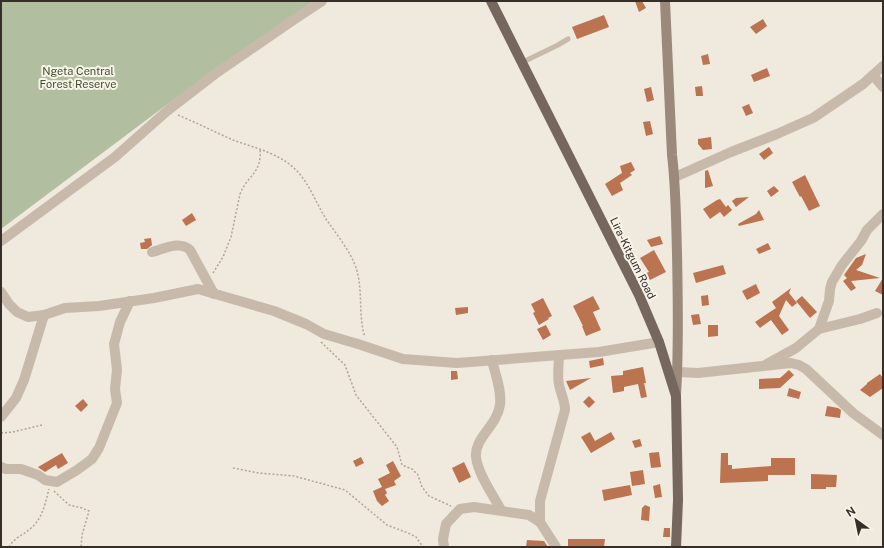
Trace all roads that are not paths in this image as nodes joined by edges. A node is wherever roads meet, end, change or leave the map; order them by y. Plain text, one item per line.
1 (322, 1) edge
2 (491, 1) edge
3 (665, 1) edge
4 (568, 39) dead end
5 (521, 63) junction
6 (883, 66) edge
7 (873, 75) junction
8 (883, 87) edge
9 (675, 177) junction
10 (883, 214) edge
11 (1, 241) edge
12 (152, 252) dead end
13 (1, 292) edge
14 (214, 294) junction
15 (130, 301) junction
16 (877, 313) dead end
17 (44, 315) junction
18 (819, 329) junction
19 (659, 342) junction
20 (559, 355) junction
21 (492, 360) junction
22 (763, 367) junction
23 (678, 372) junction
24 (676, 396) junction
25 (1, 417) edge
26 (883, 435) edge
27 (1, 466) edge
28 (501, 510) junction
29 (540, 522) junction
30 (444, 547) edge
31 (556, 547) edge
32 (676, 547) edge

1 - 11 street
2 - 5 main road, Lira-Kitgum Road
3 - 9 main road
4 - 5 lane
5 - 19 main road, Lira-Kitgum Road
6 - 7 street
7 - 8 street
7 - 9 street
9 - 23 main road
10 - 18 street
12 - 14 street
13 - 17 street
14 - 15 street
14 - 21 street
15 - 17 street
15 - 27 street
16 - 18 street
17 - 25 street
18 - 22 street
19 - 20 street
19 - 24 main road, Lira-Kitgum Road
20 - 21 street
20 - 29 street
21 - 28 street
22 - 23 street
22 - 26 street
23 - 24 main road
24 - 32 main road, Lira-Kitgum Road
28 - 29 street
28 - 30 street
29 - 31 street

